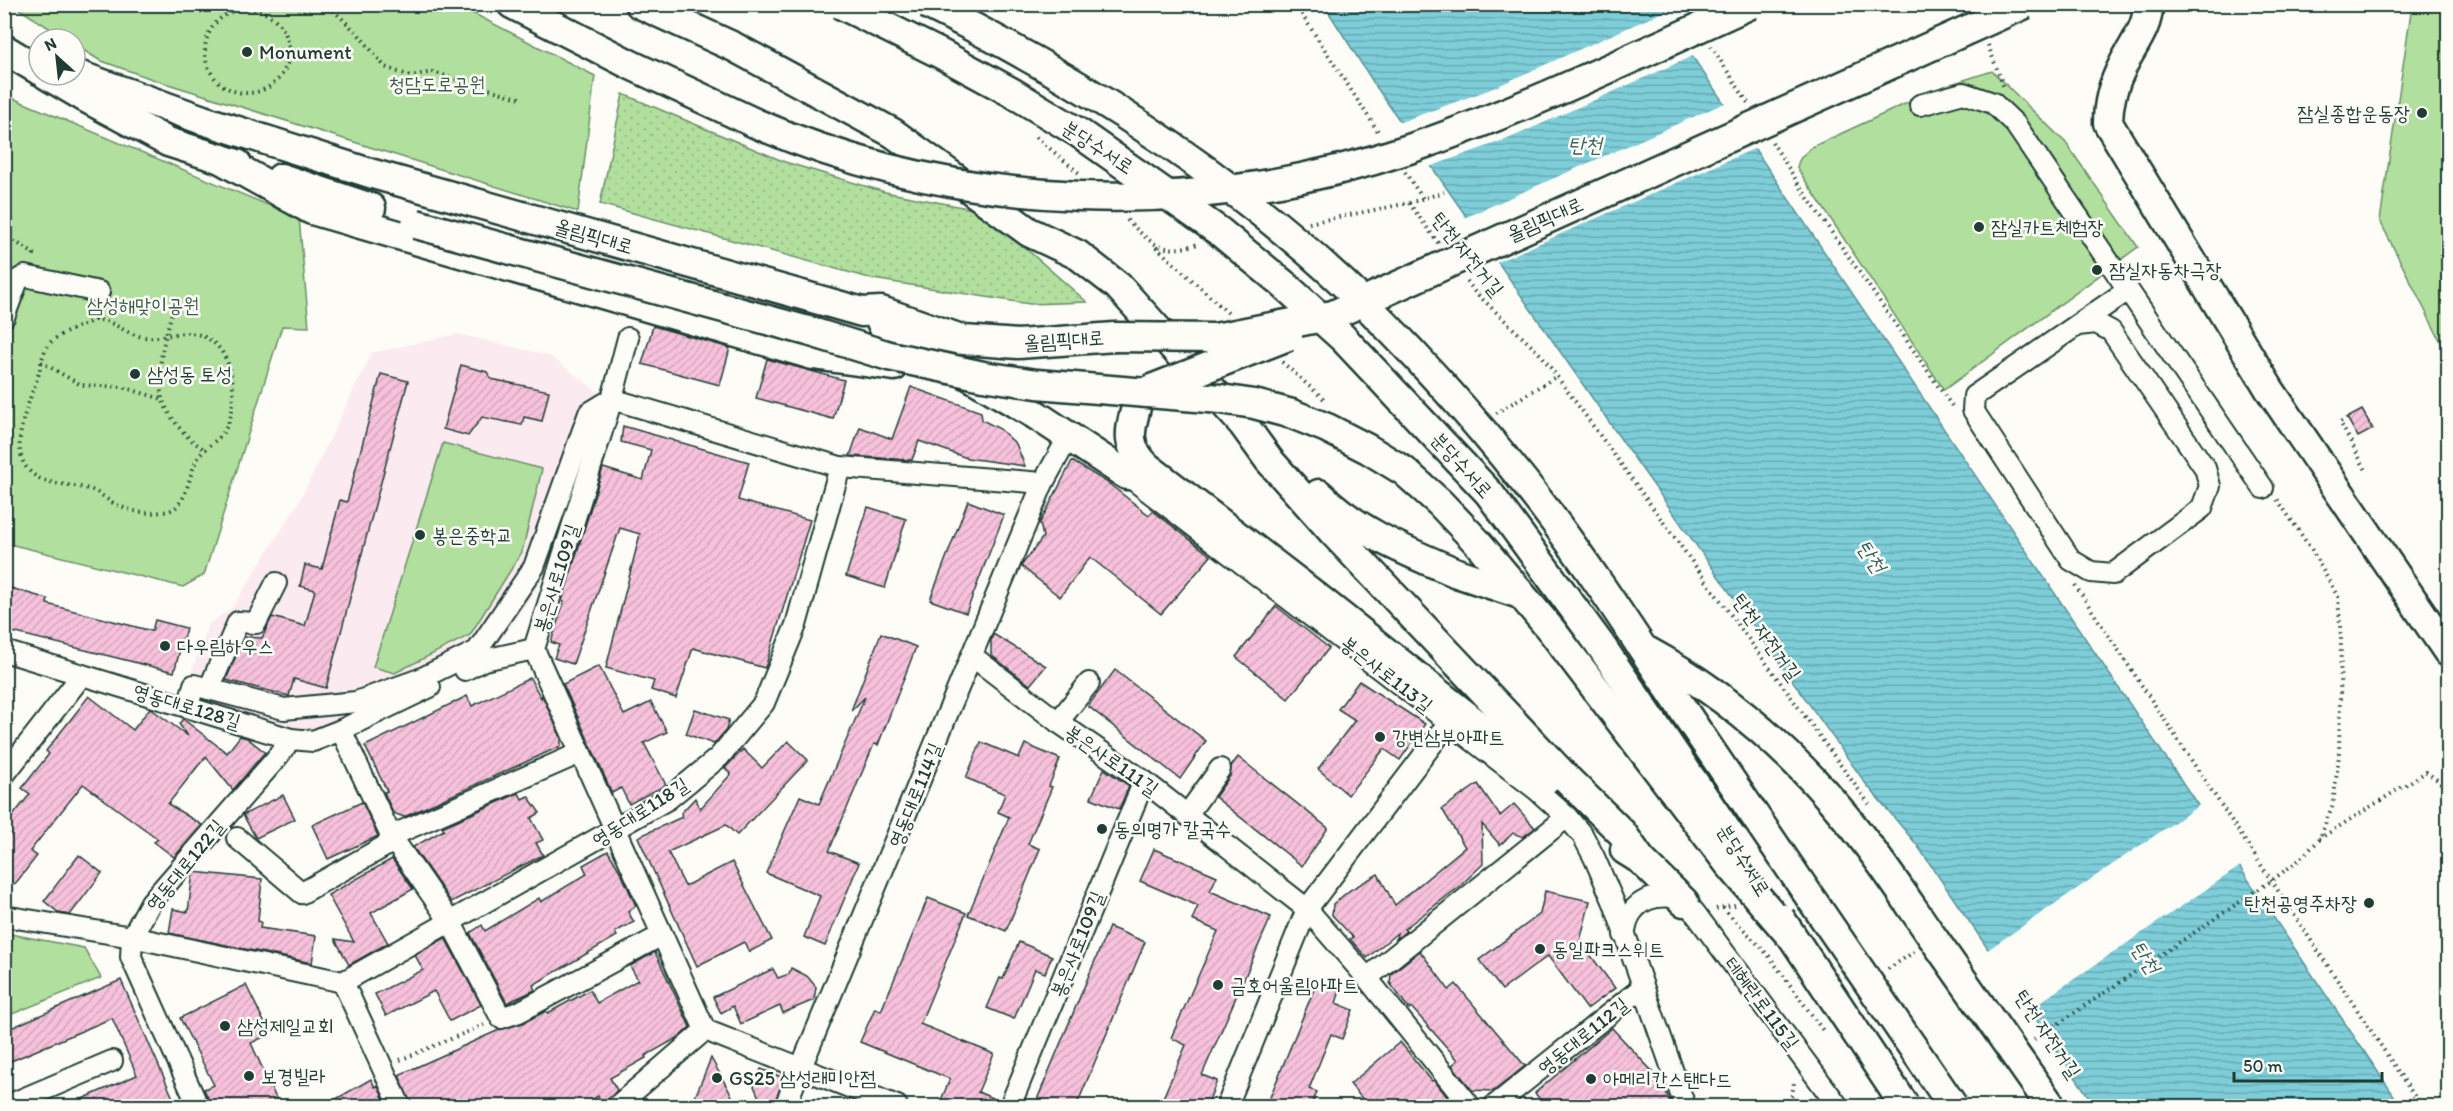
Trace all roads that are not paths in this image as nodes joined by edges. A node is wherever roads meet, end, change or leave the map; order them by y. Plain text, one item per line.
1 (512, 4) edge
2 (640, 4) edge
3 (840, 4) edge
4 (927, 4) edge
5 (1751, 4) edge
6 (2025, 4) edge
7 (2148, 4) edge
8 (4, 45) edge
9 (4, 50) edge
10 (27, 56) edge
11 (27, 63) edge
12 (87, 79) edge
13 (67, 87) edge
14 (1920, 105) dead end
15 (219, 158) junction
16 (2128, 290) junction
17 (99, 292) road end
18 (862, 312) junction
19 (1333, 315) junction
20 (4, 317) edge
21 (2078, 324) junction
22 (628, 338) dead end
23 (968, 376) junction
24 (612, 399) junction
25 (1243, 424) junction
26 (1069, 436) junction
27 (840, 467) junction
28 (1127, 475) joint
29 (1043, 483) junction
30 (2263, 488) dead end
31 (276, 583) dead end
32 (534, 649) junction
33 (4, 651) edge
34 (2448, 652) edge
35 (972, 656) junction
36 (82, 675) junction
37 (1089, 683) dead end
38 (209, 689) junction
39 (188, 706) junction
40 (1058, 722) junction
41 (1449, 722) junction
42 (341, 730) junction
43 (291, 739) junction
44 (580, 753) junction
45 (1220, 769) dead end
46 (4, 774) edge
47 (1144, 782) junction
48 (1187, 815) junction
49 (1568, 817) junction
50 (616, 830) junction
51 (391, 836) junction
52 (237, 838) dead end
53 (1641, 860) junction
54 (1684, 902) junction
55 (1307, 909) junction
56 (4, 916) edge
57 (451, 923) junction
58 (1789, 933) junction
59 (662, 935) junction
60 (1624, 935) junction
61 (132, 937) junction
62 (1367, 978) junction
63 (343, 982) junction
64 (1643, 987) junction
65 (705, 1030) junction
66 (112, 1061) dead end
67 (802, 1068) junction
68 (1828, 1102) edge
69 (6, 1107) edge
70 (198, 1107) edge
71 (400, 1107) edge
72 (617, 1107) edge
73 (785, 1107) edge
74 (897, 1107) edge
75 (1010, 1107) edge
76 (1227, 1107) edge
77 (1470, 1107) edge
78 (1494, 1107) edge
79 (1685, 1107) edge
80 (1905, 1107) edge
81 (1953, 1107) edge
82 (2051, 1107) edge

1 - 5 highway, bridge
2 - 25 highway
3 - 58 highway, 분당수서로, bridge
4 - 81 highway, 분당수서로, bridge
6 - 19 highway, 올림픽대로, bridge
7 - 34 highway
8 - 10 highway
9 - 11 highway
12 - 18 highway, 올림픽대로
13 - 15 highway
14 - 16 street
15 - 23 highway
15 - 58 highway, bridge
16 - 21 street
16 - 30 street
17 - 20 street
18 - 19 highway, 올림픽대로, bridge
18 - 23 highway
19 - 53 highway, bridge
21 - 21 street
22 - 24 street, 봉은사로109길
23 - 26 highway
24 - 27 street
24 - 32 street, 봉은사로109길
24 - 38 street
25 - 53 highway
25 - 82 highway, bridge
26 - 28 highway
26 - 29 street, 영동대로114길
27 - 29 street
27 - 50 street, 영동대로118길
28 - 41 street, 봉은사로113길
29 - 35 street, 영동대로114길
31 - 38 street
32 - 42 street, 영동대로128길
32 - 44 street, 봉은사로109길
33 - 36 street, 영동대로128길
35 - 40 street, 봉은사로111길
35 - 67 street, 영동대로114길
36 - 39 street, 영동대로128길
36 - 46 street
37 - 40 street
38 - 39 street
39 - 43 street, 영동대로128길
40 - 47 street, 봉은사로111길
41 - 49 street, 봉은사로113길
41 - 55 street
42 - 43 street, 영동대로128길
42 - 51 street
43 - 61 street, 영동대로122길
44 - 50 street, 봉은사로109길
44 - 51 street
45 - 48 street
47 - 48 street, 봉은사로111길
47 - 75 street, 봉은사로109길
48 - 55 street, 봉은사로111길
49 - 60 street, 봉은사로113길
49 - 62 street
50 - 57 street, 영동대로118길
50 - 59 street, 봉은사로109길
51 - 52 street
51 - 57 street
53 - 54 highway
54 - 60 street
54 - 68 street, 테헤란로115길
55 - 62 street, 봉은사로111길
55 - 76 street
56 - 61 street
57 - 59 street
57 - 63 street, 영동대로118길
58 - 80 highway, 분당수서로, bridge
59 - 65 street, 봉은사로109길
60 - 64 street, 봉은사로113길
61 - 63 street
61 - 70 street
62 - 77 street, 봉은사로111길
63 - 71 street
64 - 78 street, 영동대로112길
64 - 79 street, 봉은사로113길
65 - 67 street
65 - 72 street
66 - 69 street
67 - 73 street, 영동대로114길
67 - 74 street

